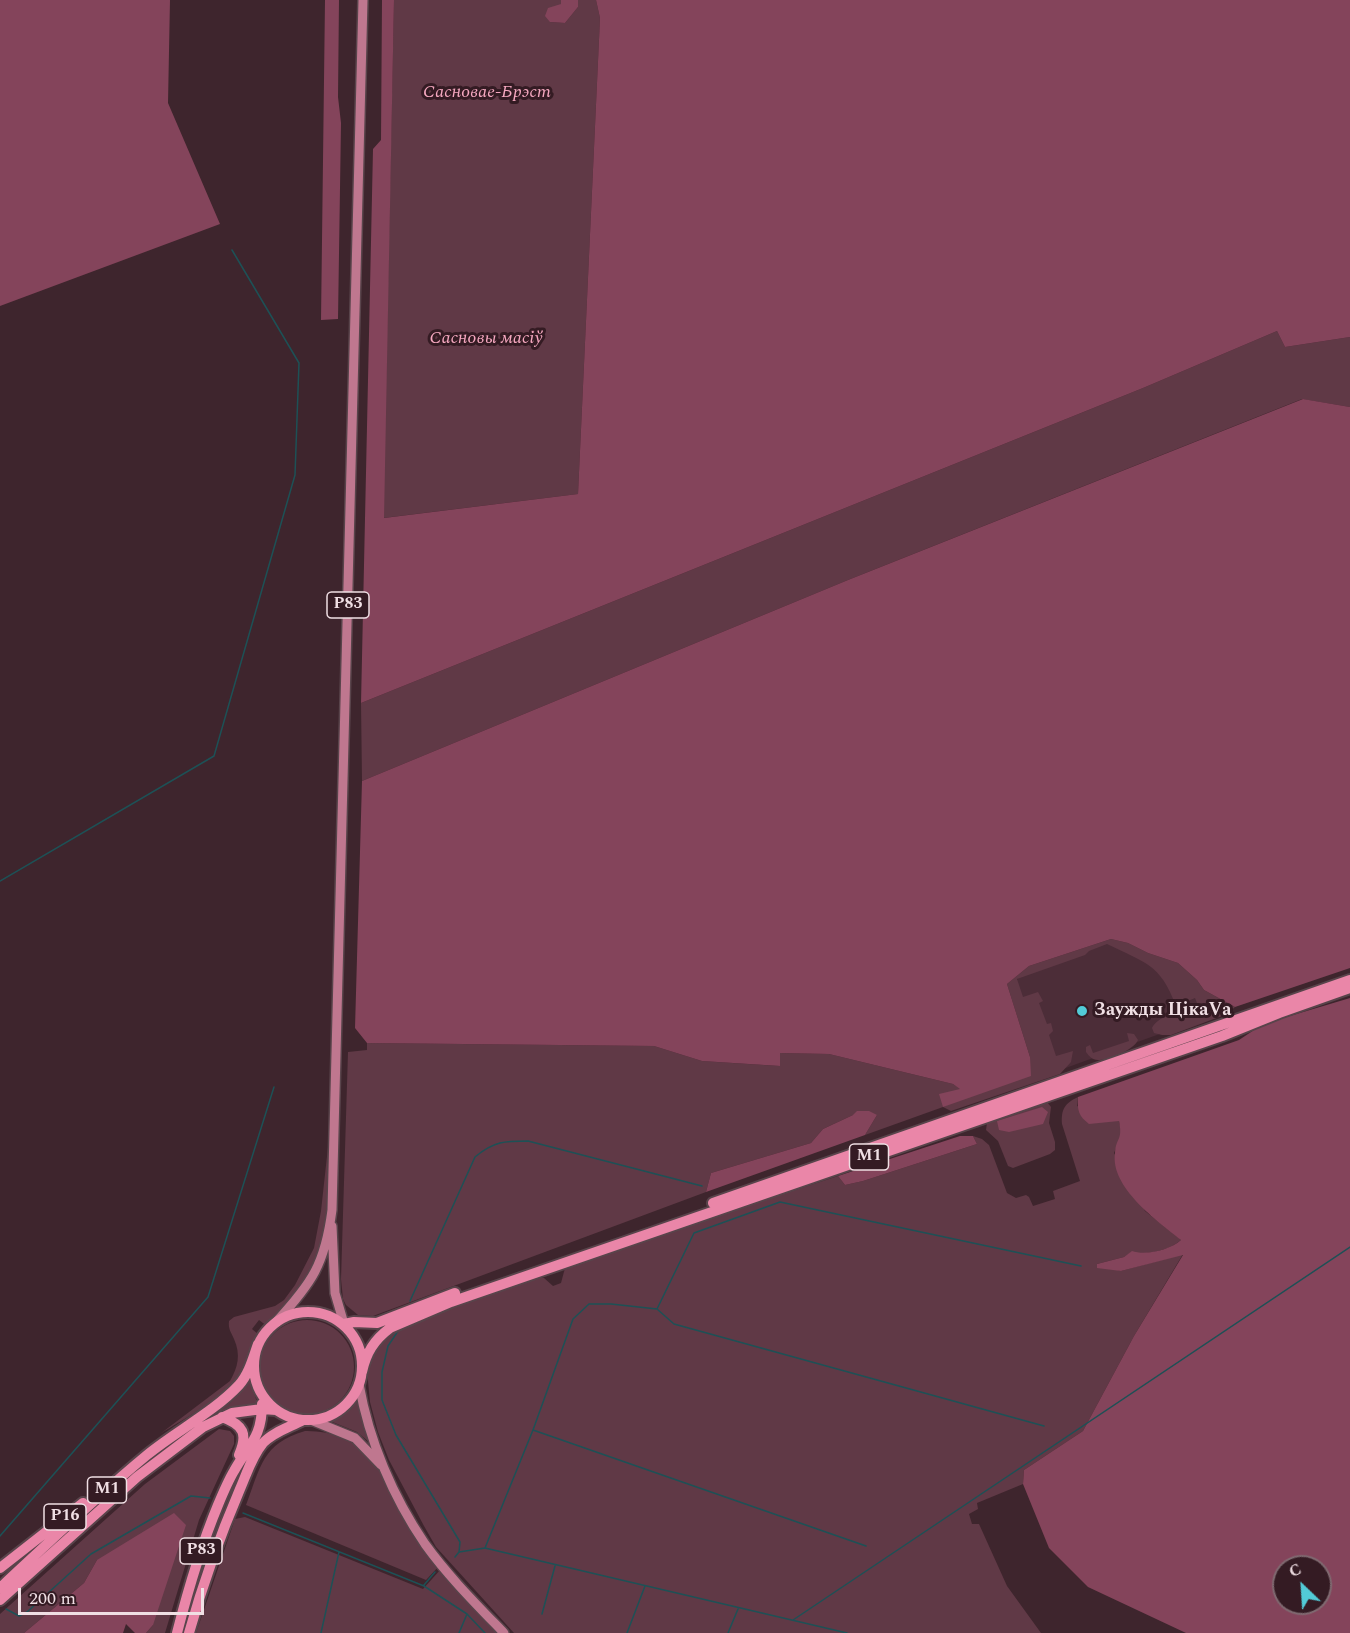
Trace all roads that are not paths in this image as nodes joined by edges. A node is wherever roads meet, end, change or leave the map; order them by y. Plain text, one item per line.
1 (363, 0) edge
2 (1350, 981) edge
3 (1350, 988) edge
4 (1152, 1049) junction
5 (1149, 1062) junction
6 (331, 1214) junction
7 (276, 1322) junction
8 (344, 1324) junction
9 (258, 1344) junction
10 (362, 1372) junction
11 (359, 1384) junction
12 (262, 1395) junction
13 (262, 1409) junction
14 (276, 1410) junction
15 (222, 1417) junction
16 (307, 1420) junction
17 (383, 1467) junction
18 (132, 1468) junction
19 (233, 1472) junction
20 (0, 1568) edge
21 (0, 1588) edge
22 (0, 1600) edge
23 (177, 1633) edge
24 (189, 1633) edge
25 (504, 1633) edge

1 - 6 main road, Р83
2 - 4 highway, М1
3 - 5 highway, М1
4 - 5 highway
4 - 8 highway, М1
5 - 10 highway, М1
6 - 7 main road, Р83
6 - 8 main road, Р83
7 - 8 highway, М1
7 - 9 highway, М1
8 - 10 highway, М1
9 - 12 highway, М1
9 - 18 highway, М1
10 - 11 highway, М1
11 - 16 highway, М1
11 - 17 main road
12 - 13 highway, Р83
12 - 14 highway, М1
13 - 14 highway, М1
13 - 15 highway, М1
13 - 19 highway, Р83
14 - 16 highway, М1
15 - 19 highway, Р83
15 - 22 highway, М1
16 - 17 main road
16 - 24 highway, Р83
17 - 25 main road
18 - 20 highway, Р16
18 - 21 highway, М1
19 - 23 highway, Р83

